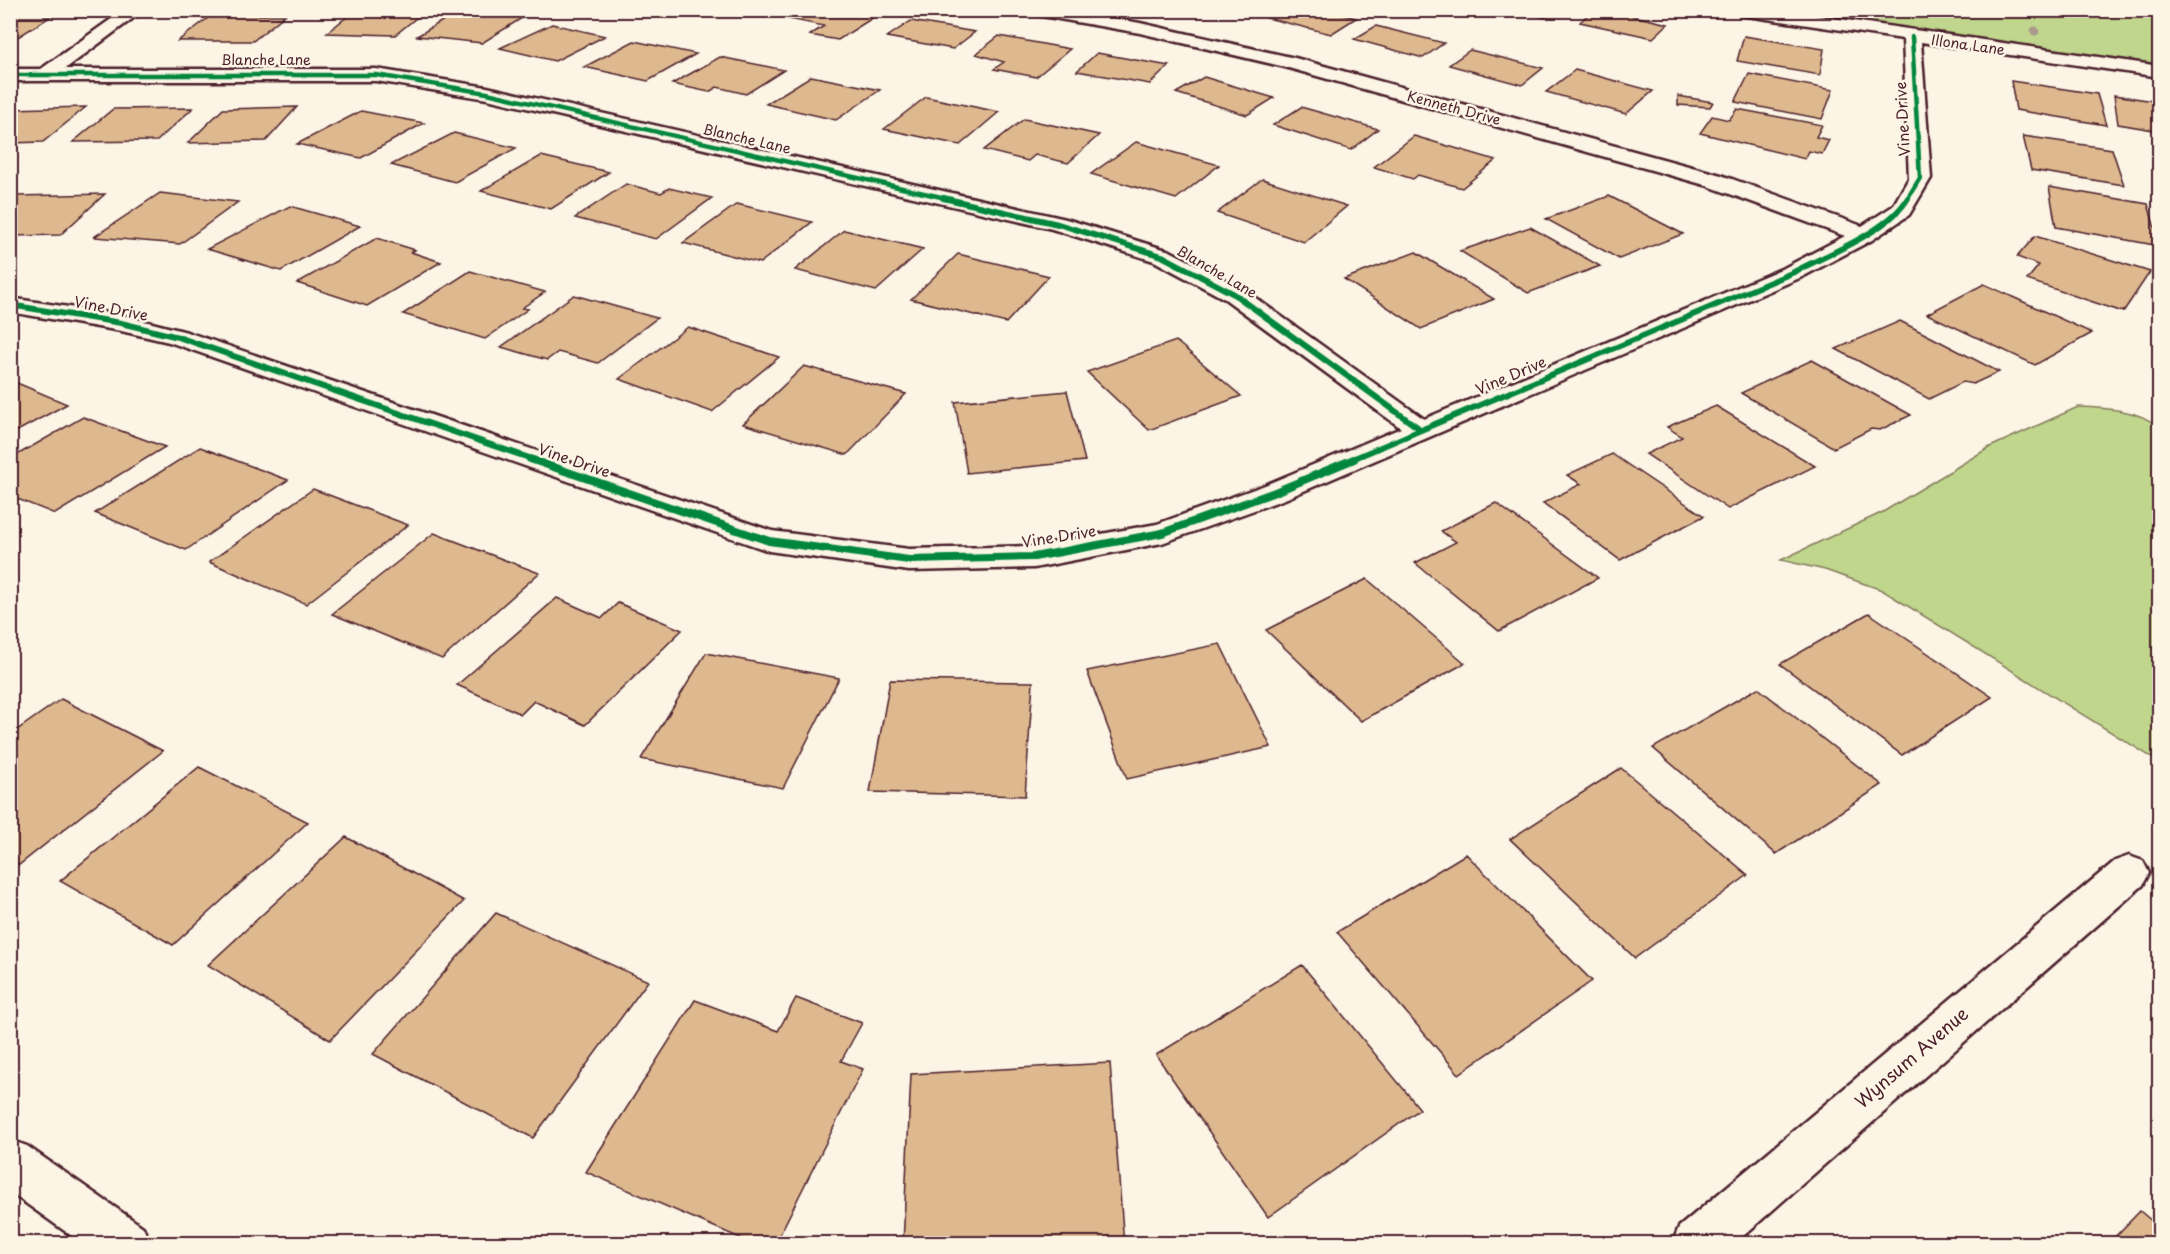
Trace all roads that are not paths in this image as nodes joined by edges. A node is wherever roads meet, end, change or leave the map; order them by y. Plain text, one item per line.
1 (136, 10) edge
2 (1036, 10) edge
3 (1740, 10) edge
4 (1912, 37) junction
5 (2160, 72) edge
6 (46, 74) junction
7 (10, 75) edge
8 (1864, 235) junction
9 (10, 305) edge
10 (1420, 429) junction
11 (2129, 873) dead end
12 (10, 1163) edge
13 (126, 1244) edge
14 (1696, 1244) edge

1 - 6 street
2 - 8 street, Kenneth Drive
3 - 4 street, Illona Lane
4 - 5 street, Illona Lane
4 - 8 street, Vine Drive
6 - 7 street, Blanche Lane
6 - 10 street, Blanche Lane
8 - 10 street, Vine Drive
9 - 10 street, Vine Drive
11 - 14 street, Wynsum Avenue
12 - 13 street

